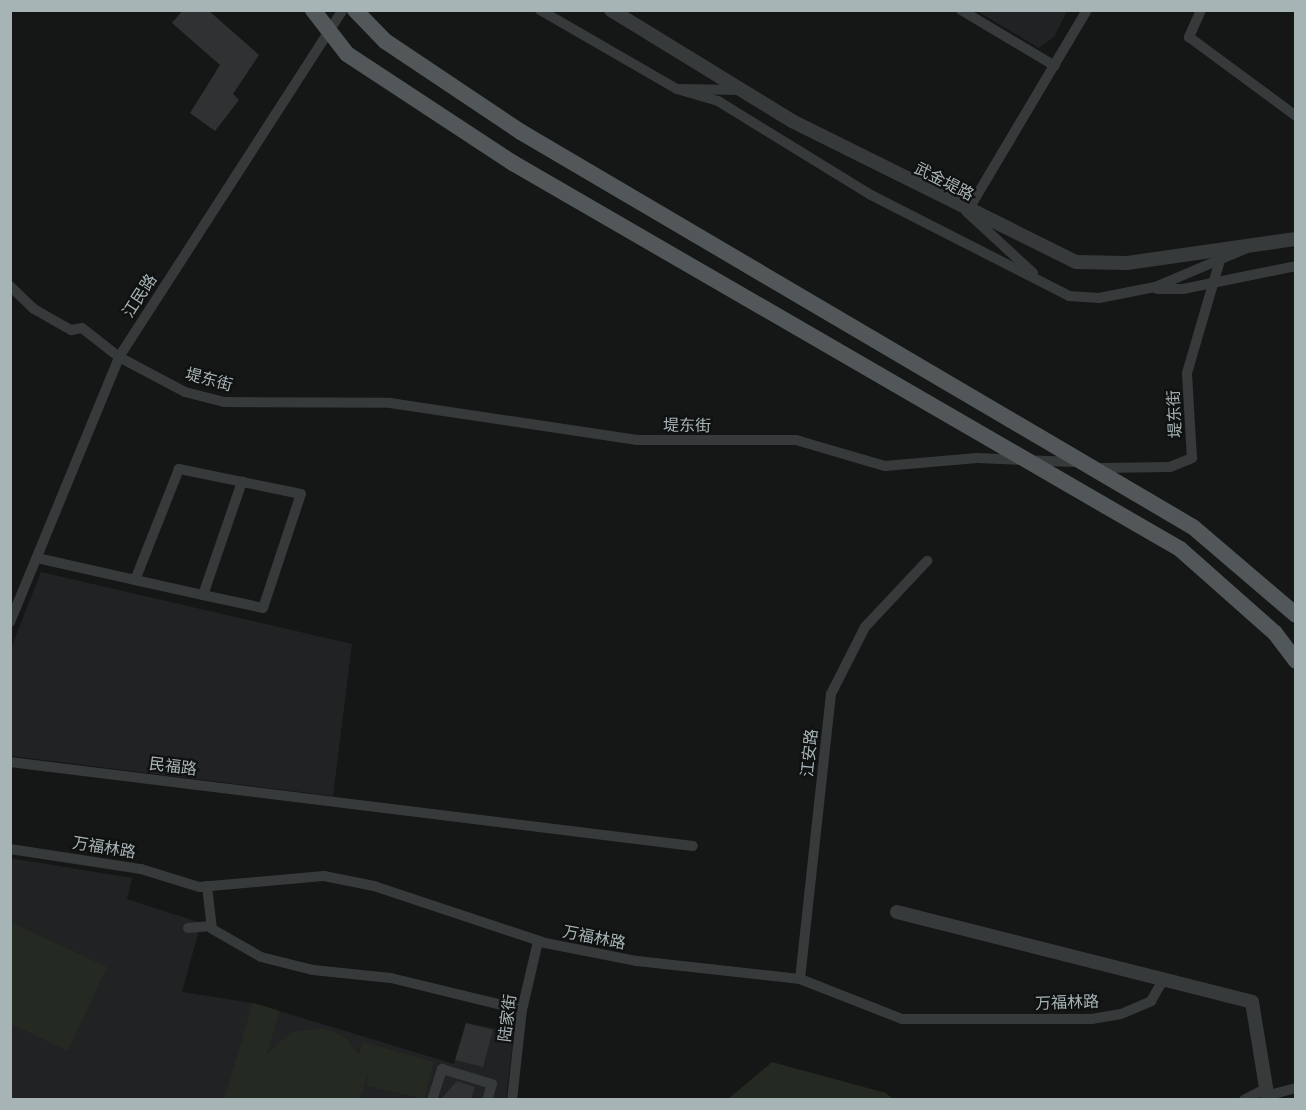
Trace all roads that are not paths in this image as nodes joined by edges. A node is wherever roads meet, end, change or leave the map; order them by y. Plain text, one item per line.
1 (313, 10) edge
2 (343, 10) edge
3 (355, 10) edge
4 (540, 10) edge
5 (611, 10) edge
6 (961, 10) edge
7 (1087, 10) edge
8 (1201, 10) edge
9 (329, 31) junction
10 (1055, 66) junction
11 (677, 89) junction
12 (741, 90) junction
13 (1296, 116) edge
14 (967, 212) junction
15 (1296, 239) edge
16 (1255, 245) junction
17 (1220, 261) junction
18 (1296, 266) edge
19 (1213, 283) junction
20 (10, 285) edge
21 (1047, 285) junction
22 (1144, 289) junction
23 (119, 357) junction
24 (1022, 457) junction
25 (1085, 464) junction
26 (242, 482) junction
27 (37, 558) junction
28 (927, 561) dead end
29 (135, 580) junction
30 (203, 595) junction
31 (1296, 615) edge
32 (10, 622) edge
33 (1296, 661) edge
34 (10, 762) edge
35 (693, 846) dead end
36 (10, 849) edge
37 (207, 886) junction
38 (897, 912) dead end
39 (211, 926) junction
40 (188, 928) dead end
41 (538, 941) junction
42 (800, 979) junction
43 (1163, 980) junction
44 (522, 1010) junction
45 (1296, 1089) edge
46 (1269, 1094) edge
47 (432, 1100) edge
48 (488, 1100) edge
49 (512, 1100) edge
50 (1244, 1100) edge

1 - 9 main road
2 - 9 street, 江民路
3 - 25 main road
4 - 11 street
5 - 12 street, 武金堤路
6 - 10 street
7 - 10 street
8 - 13 street
9 - 23 street, 江民路
9 - 24 main road
10 - 14 street
11 - 12 street
11 - 21 street
12 - 14 street, 武金堤路
14 - 16 street, 武金堤路
14 - 21 street
15 - 16 street, 武金堤路
16 - 17 street
17 - 19 street, 堤东街
17 - 22 street
18 - 19 street
19 - 22 street
19 - 25 street, 堤东街
20 - 23 street, 堤东街
21 - 22 street
23 - 24 street, 堤东街
23 - 27 street, 江民路
24 - 25 street, 堤东街
24 - 33 main road
25 - 31 main road
26 - 29 street
26 - 30 street
26 - 30 street
27 - 29 street
27 - 32 street, 江民路
28 - 42 street, 江安路
29 - 30 street
34 - 35 street, 民福路
36 - 37 street, 万福林路
37 - 39 street
37 - 41 street, 万福林路
38 - 43 street
39 - 40 street
39 - 44 street
41 - 42 street, 万福林路
41 - 44 street, 陆家街
42 - 43 street, 万福林路
43 - 46 street
44 - 49 street, 陆家街
45 - 46 street
46 - 50 street
47 - 48 street

